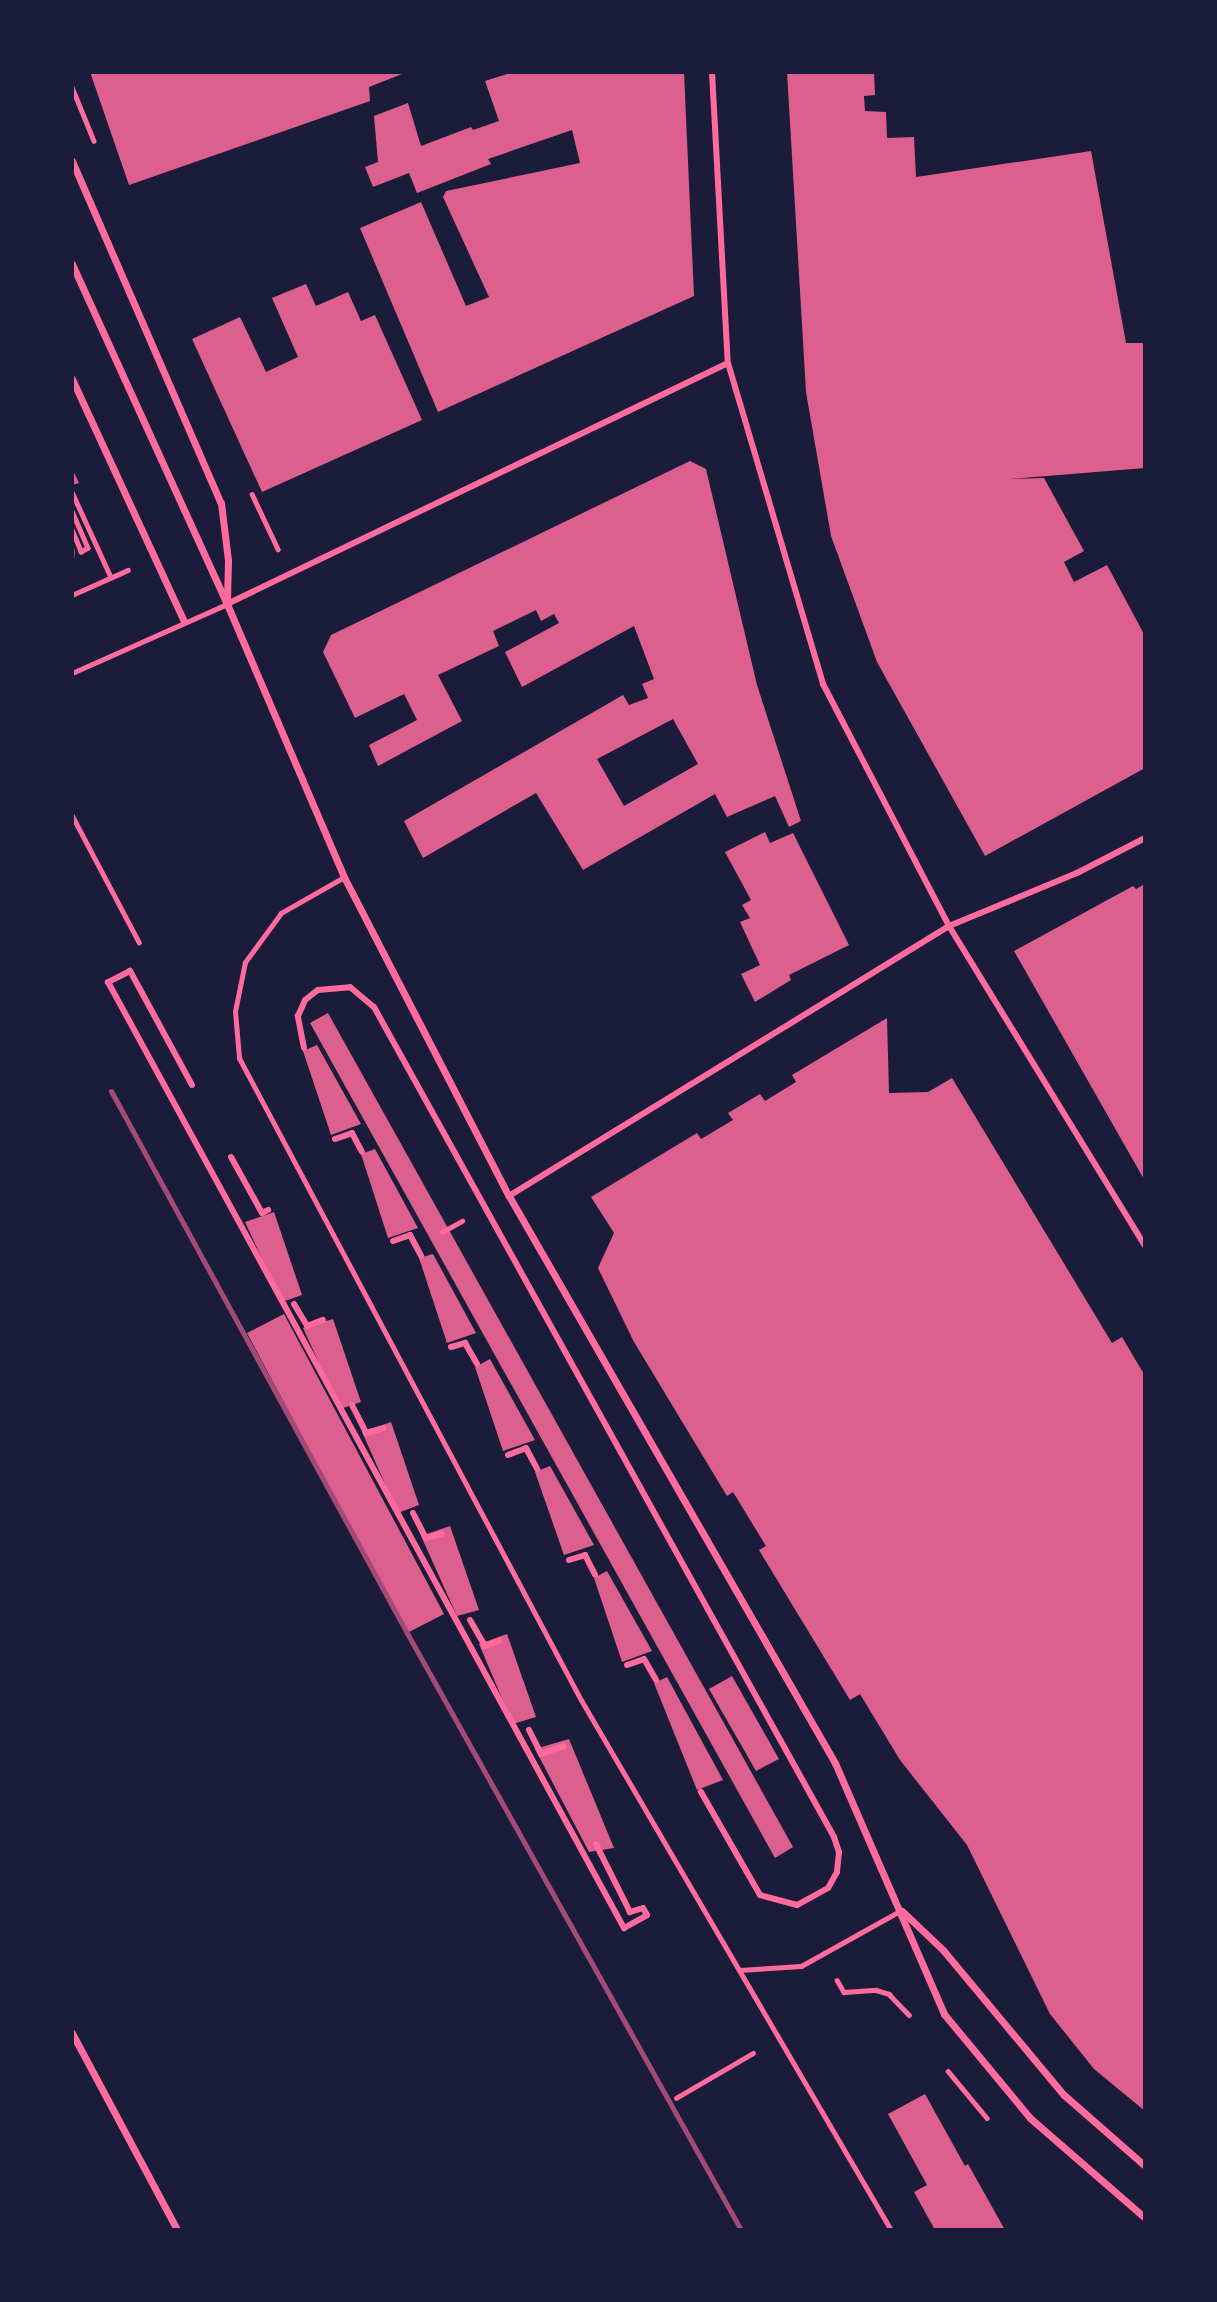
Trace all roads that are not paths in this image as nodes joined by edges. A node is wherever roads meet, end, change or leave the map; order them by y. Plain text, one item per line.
1 (712, 72) edge
2 (72, 161) edge
3 (72, 264) edge
4 (728, 363) junction
5 (72, 379) edge
6 (227, 604) junction
7 (184, 621) junction
8 (72, 673) edge
9 (1145, 838) edge
10 (344, 877) junction
11 (950, 926) junction
12 (304, 1048) dead end
13 (192, 1085) dead end
14 (335, 1139) dead end
15 (362, 1152) dead end
16 (231, 1157) dead end
17 (509, 1195) junction
18 (268, 1210) dead end
19 (393, 1241) dead end
20 (1145, 1246) edge
21 (421, 1256) dead end
22 (294, 1304) dead end
23 (323, 1320) dead end
24 (451, 1348) dead end
25 (477, 1364) dead end
26 (352, 1405) dead end
27 (383, 1428) dead end
28 (508, 1455) dead end
29 (537, 1469) dead end
30 (413, 1513) dead end
31 (441, 1534) dead end
32 (569, 1560) dead end
33 (596, 1574) dead end
34 (470, 1620) dead end
35 (499, 1641) dead end
36 (627, 1665) dead end
37 (656, 1680) dead end
38 (529, 1730) dead end
39 (564, 1746) dead end
40 (701, 1792) dead end
41 (596, 1844) dead end
42 (901, 1911) junction
43 (739, 1970) junction
44 (72, 2033) edge
45 (75, 2046) edge
46 (1145, 2166) edge
47 (1145, 2218) edge
48 (177, 2230) edge
49 (891, 2230) edge

1 - 4 street
2 - 6 street
3 - 6 street
4 - 6 street
4 - 11 street
5 - 7 street
6 - 7 lane
6 - 10 street
7 - 8 lane
9 - 11 street
10 - 17 street
10 - 43 lane
11 - 17 street
11 - 20 street
12 - 40 street
13 - 41 street
14 - 15 street
16 - 18 street
17 - 42 street
19 - 21 street
22 - 23 street
24 - 25 street
26 - 27 street
28 - 29 street
30 - 31 street
32 - 33 street
34 - 35 street
36 - 37 street
38 - 39 street
42 - 43 lane
42 - 46 street
42 - 47 street
43 - 49 lane
44 - 45 street
45 - 48 street

